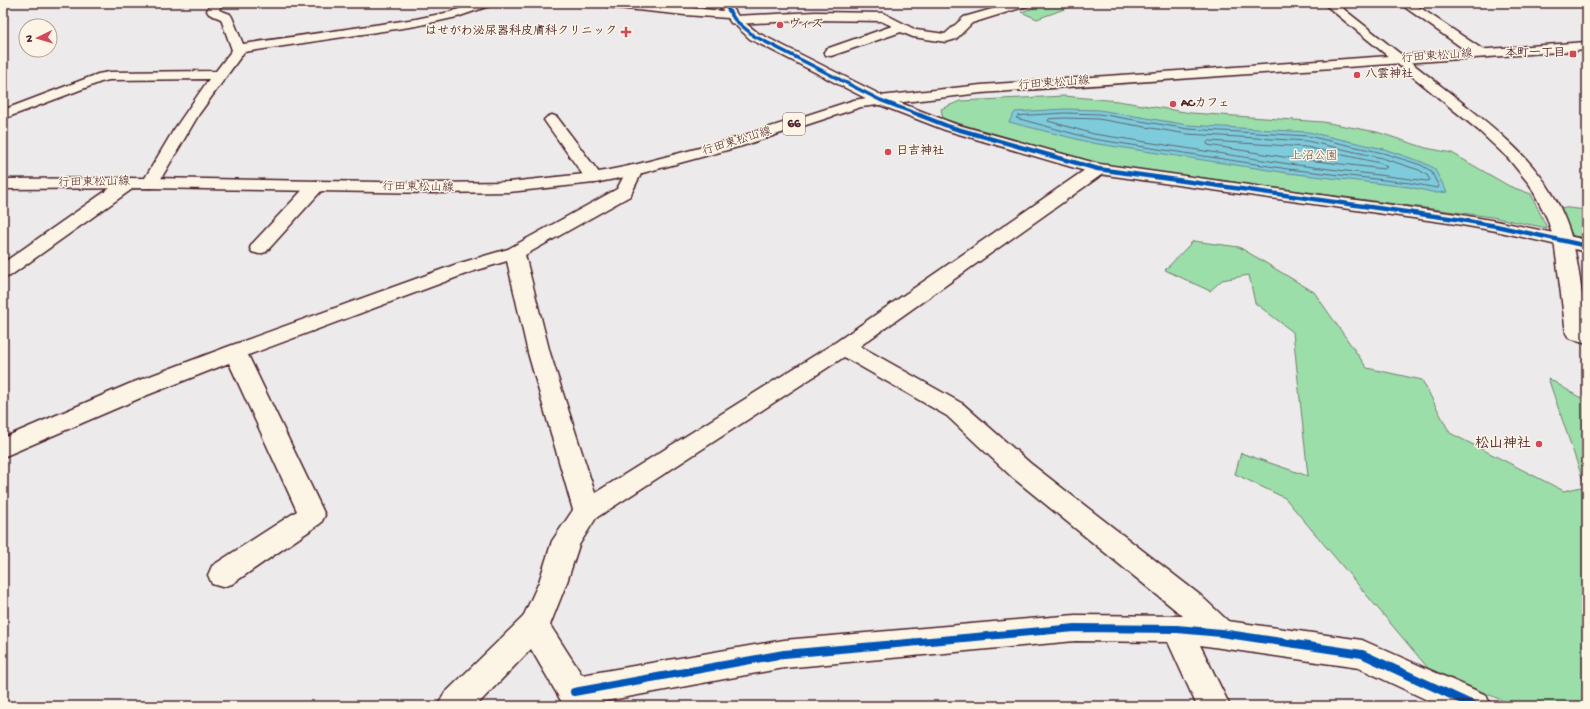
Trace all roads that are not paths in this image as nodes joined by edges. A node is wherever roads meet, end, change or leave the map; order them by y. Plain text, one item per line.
1 (216, 3) edge
2 (488, 3) edge
3 (608, 3) edge
4 (724, 3) edge
5 (829, 3) edge
6 (1026, 3) edge
7 (1329, 3) edge
8 (1405, 3) edge
9 (815, 16) junction
10 (733, 18) junction
11 (902, 27) junction
12 (1587, 46) edge
13 (239, 49) junction
14 (831, 52) dead end
15 (1480, 54) junction
16 (1398, 59) junction
17 (219, 75) junction
18 (880, 100) junction
19 (3, 116) edge
20 (552, 120) dead end
21 (1098, 168) junction
22 (635, 170) junction
23 (594, 178) junction
24 (128, 183) junction
25 (150, 183) junction
26 (3, 184) edge
27 (316, 186) junction
28 (1563, 240) junction
29 (1587, 246) edge
30 (259, 248) dead end
31 (515, 253) junction
32 (3, 272) edge
33 (1587, 336) edge
34 (844, 347) junction
35 (235, 352) junction
36 (3, 448) edge
37 (587, 511) junction
38 (222, 575) dead end
39 (534, 626) junction
40 (1176, 629) junction
41 (1221, 633) junction
42 (577, 699) edge
43 (454, 706) edge
44 (1214, 706) edge
45 (1475, 706) edge

1 - 13 street
2 - 13 street
3 - 10 street
4 - 10 street
5 - 9 street
6 - 11 street
7 - 16 street
8 - 15 street
9 - 10 street
9 - 11 street
10 - 18 street
11 - 14 street
12 - 15 street, 行田東松山線 / 66
13 - 17 street
15 - 16 street, 行田東松山線 / 66
16 - 18 street, 行田東松山線 / 66
16 - 28 street
17 - 19 street
17 - 25 street
18 - 21 street
18 - 22 street, 行田東松山線 / 66
20 - 23 street
21 - 28 street
21 - 34 street
22 - 23 street, 行田東松山線 / 66
22 - 31 street
23 - 27 street, 行田東松山線 / 66
24 - 25 street, 行田東松山線 / 66
24 - 26 street, 行田東松山線 / 66
24 - 32 street
25 - 27 street, 行田東松山線 / 66
27 - 30 street
28 - 29 street
28 - 33 street
31 - 35 street
31 - 37 street
34 - 37 street
34 - 41 street
35 - 36 street
35 - 38 street
37 - 39 street
39 - 42 street
39 - 43 street
40 - 41 street
40 - 42 street
40 - 44 street
41 - 45 street

